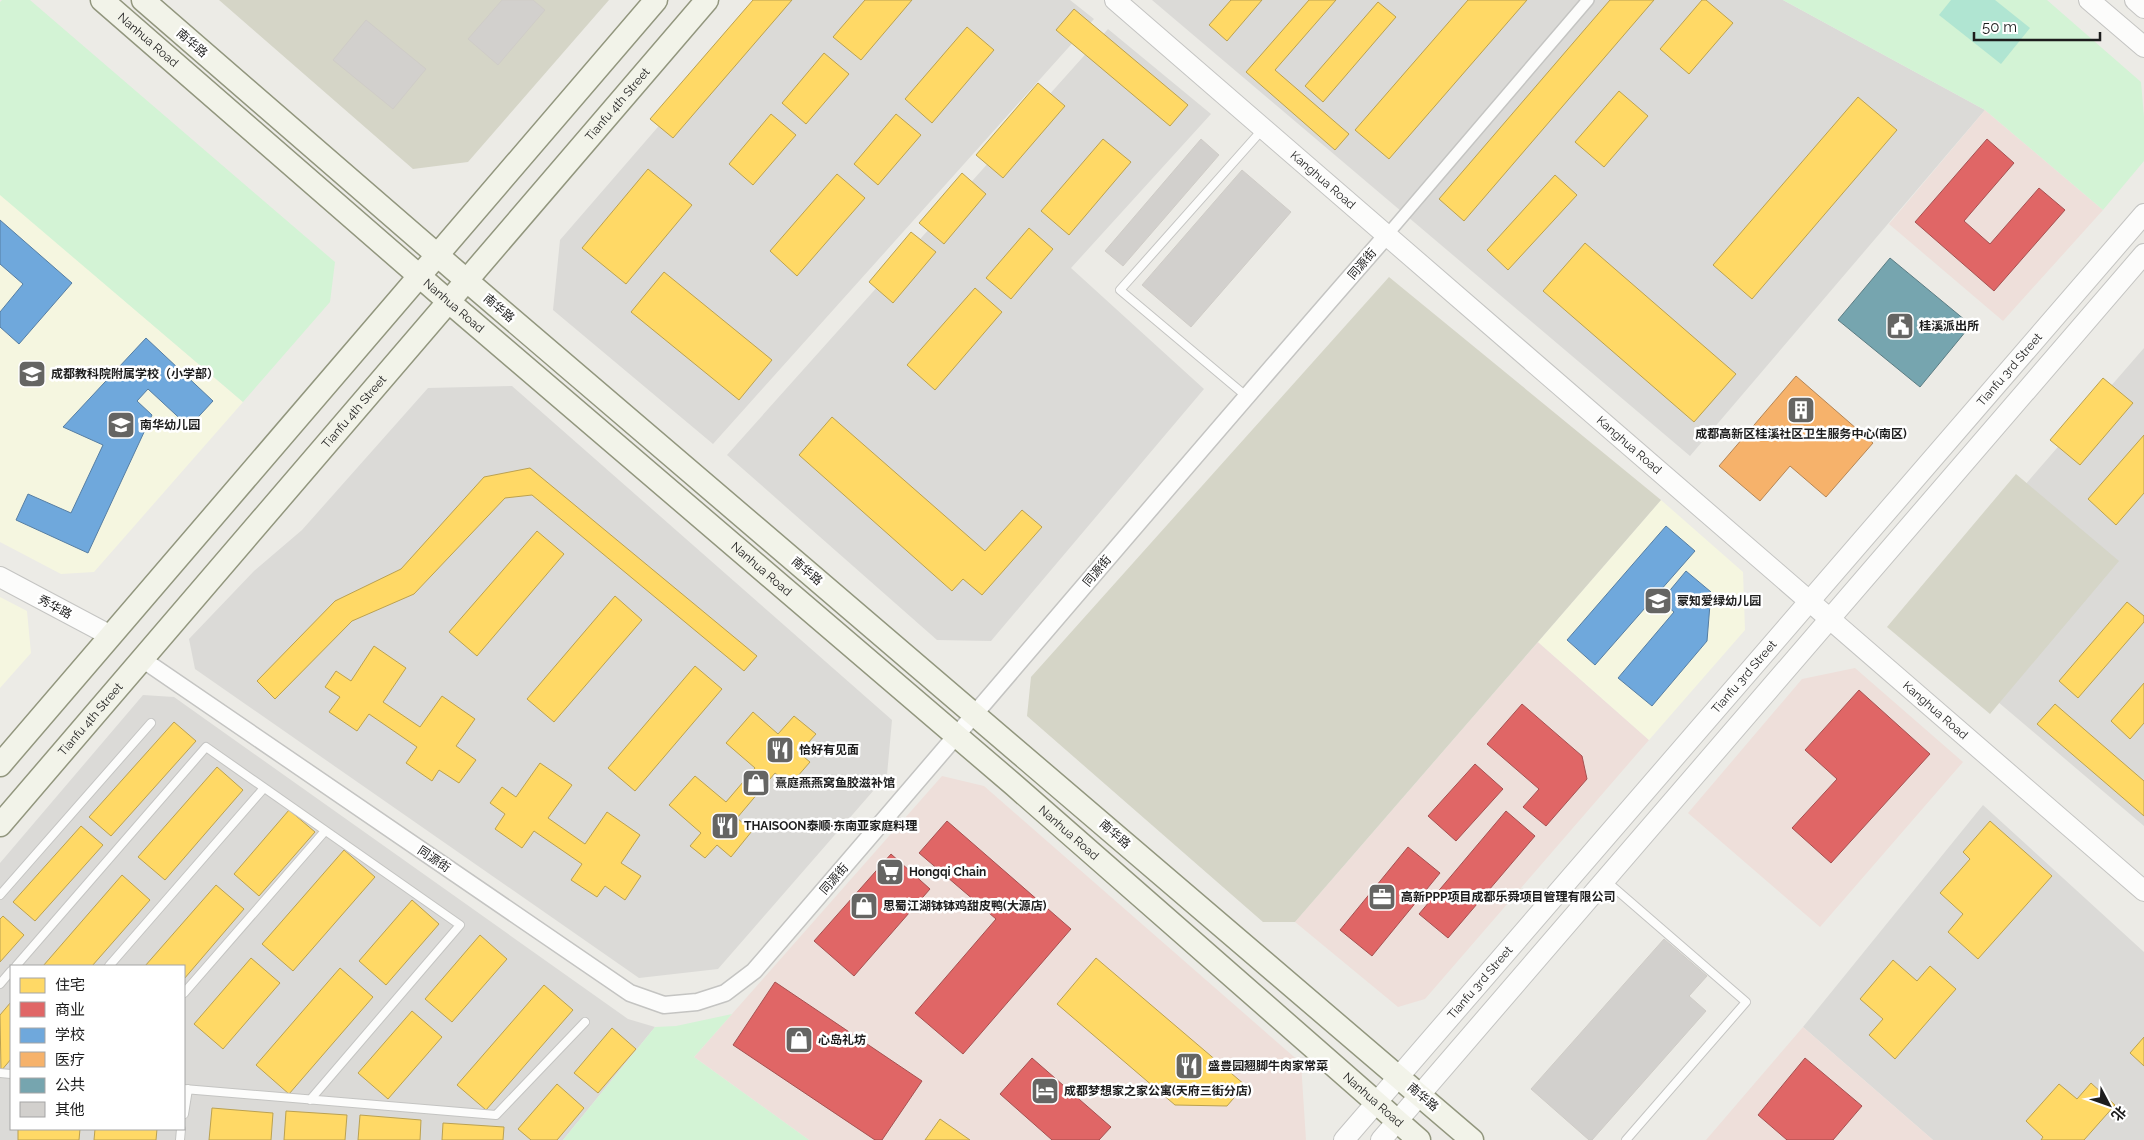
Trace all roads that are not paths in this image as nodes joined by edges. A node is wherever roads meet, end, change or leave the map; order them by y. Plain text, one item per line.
1 (102, 0) edge
2 (143, 0) edge
3 (656, 0) edge
4 (706, 0) edge
5 (1115, 0) edge
6 (1588, 0) edge
7 (2089, 0) edge
8 (2135, 0) edge
9 (2144, 8) edge
10 (2144, 47) edge
11 (1263, 128) junction
12 (2144, 214) edge
13 (1387, 235) junction
14 (2144, 254) edge
15 (437, 255) junction
16 (419, 276) junction
17 (466, 280) junction
18 (448, 301) junction
19 (1246, 396) junction
20 (0, 578) edge
21 (1810, 601) junction
22 (1830, 619) junction
23 (111, 636) junction
24 (142, 659) junction
25 (976, 714) junction
26 (151, 723) dead end
27 (957, 738) junction
28 (0, 765) edge
29 (264, 788) junction
30 (0, 825) edge
31 (325, 831) junction
32 (1605, 880) junction
33 (2144, 891) edge
34 (0, 895) edge
35 (17, 965) edge
36 (110, 965) edge
37 (10, 972) edge
38 (0, 984) edge
39 (185, 991) edge
40 (585, 1022) dead end
41 (1399, 1077) junction
42 (186, 1089) edge
43 (1420, 1094) junction
44 (310, 1100) junction
45 (185, 1102) edge
46 (1377, 1102) junction
47 (1397, 1121) junction
48 (1344, 1140) edge
49 (1381, 1140) edge
50 (1419, 1140) edge
51 (1472, 1140) edge
52 (1626, 1140) edge

1 - 16 main road, Nanhua Road
2 - 15 main road, 南华路
3 - 15 main road
4 - 17 main road, Tianfu 4th Street
5 - 11 street, Kanghua Road
6 - 13 street
7 - 10 street
8 - 9 street
11 - 13 street, Kanghua Road
11 - 19 lane
12 - 21 street, Tianfu 3rd Street
13 - 19 street, 同源街
13 - 21 street, Kanghua Road
14 - 22 street
15 - 16 main road
15 - 17 main road, 南华路
16 - 18 main road, Nanhua Road
16 - 23 main road
17 - 18 main road, Tianfu 4th Street
17 - 25 main road, 南华路
18 - 24 main road, Tianfu 4th Street
18 - 27 main road, Nanhua Road
19 - 25 street, 同源街
20 - 23 street, 秀华路
21 - 22 street, Kanghua Road
21 - 41 street, Tianfu 3rd Street
22 - 32 street
22 - 33 street, Kanghua Road
23 - 28 main road
24 - 27 street, 同源街
24 - 30 main road, Tianfu 4th Street
25 - 27 street, 同源街
25 - 41 main road, 南华路
26 - 34 lane
27 - 46 main road, Nanhua Road
29 - 31 lane
29 - 35 lane
29 - 36 lane
31 - 39 lane
31 - 44 lane
32 - 43 street
32 - 52 lane
37 - 38 lane
40 - 44 lane
41 - 43 main road, 南华路
41 - 46 street, Tianfu 3rd Street
42 - 44 lane
42 - 45 lane
43 - 47 street
43 - 51 main road, 南华路
46 - 47 main road, Nanhua Road
46 - 48 street, Tianfu 3rd Street
47 - 49 street
47 - 50 main road, Nanhua Road

